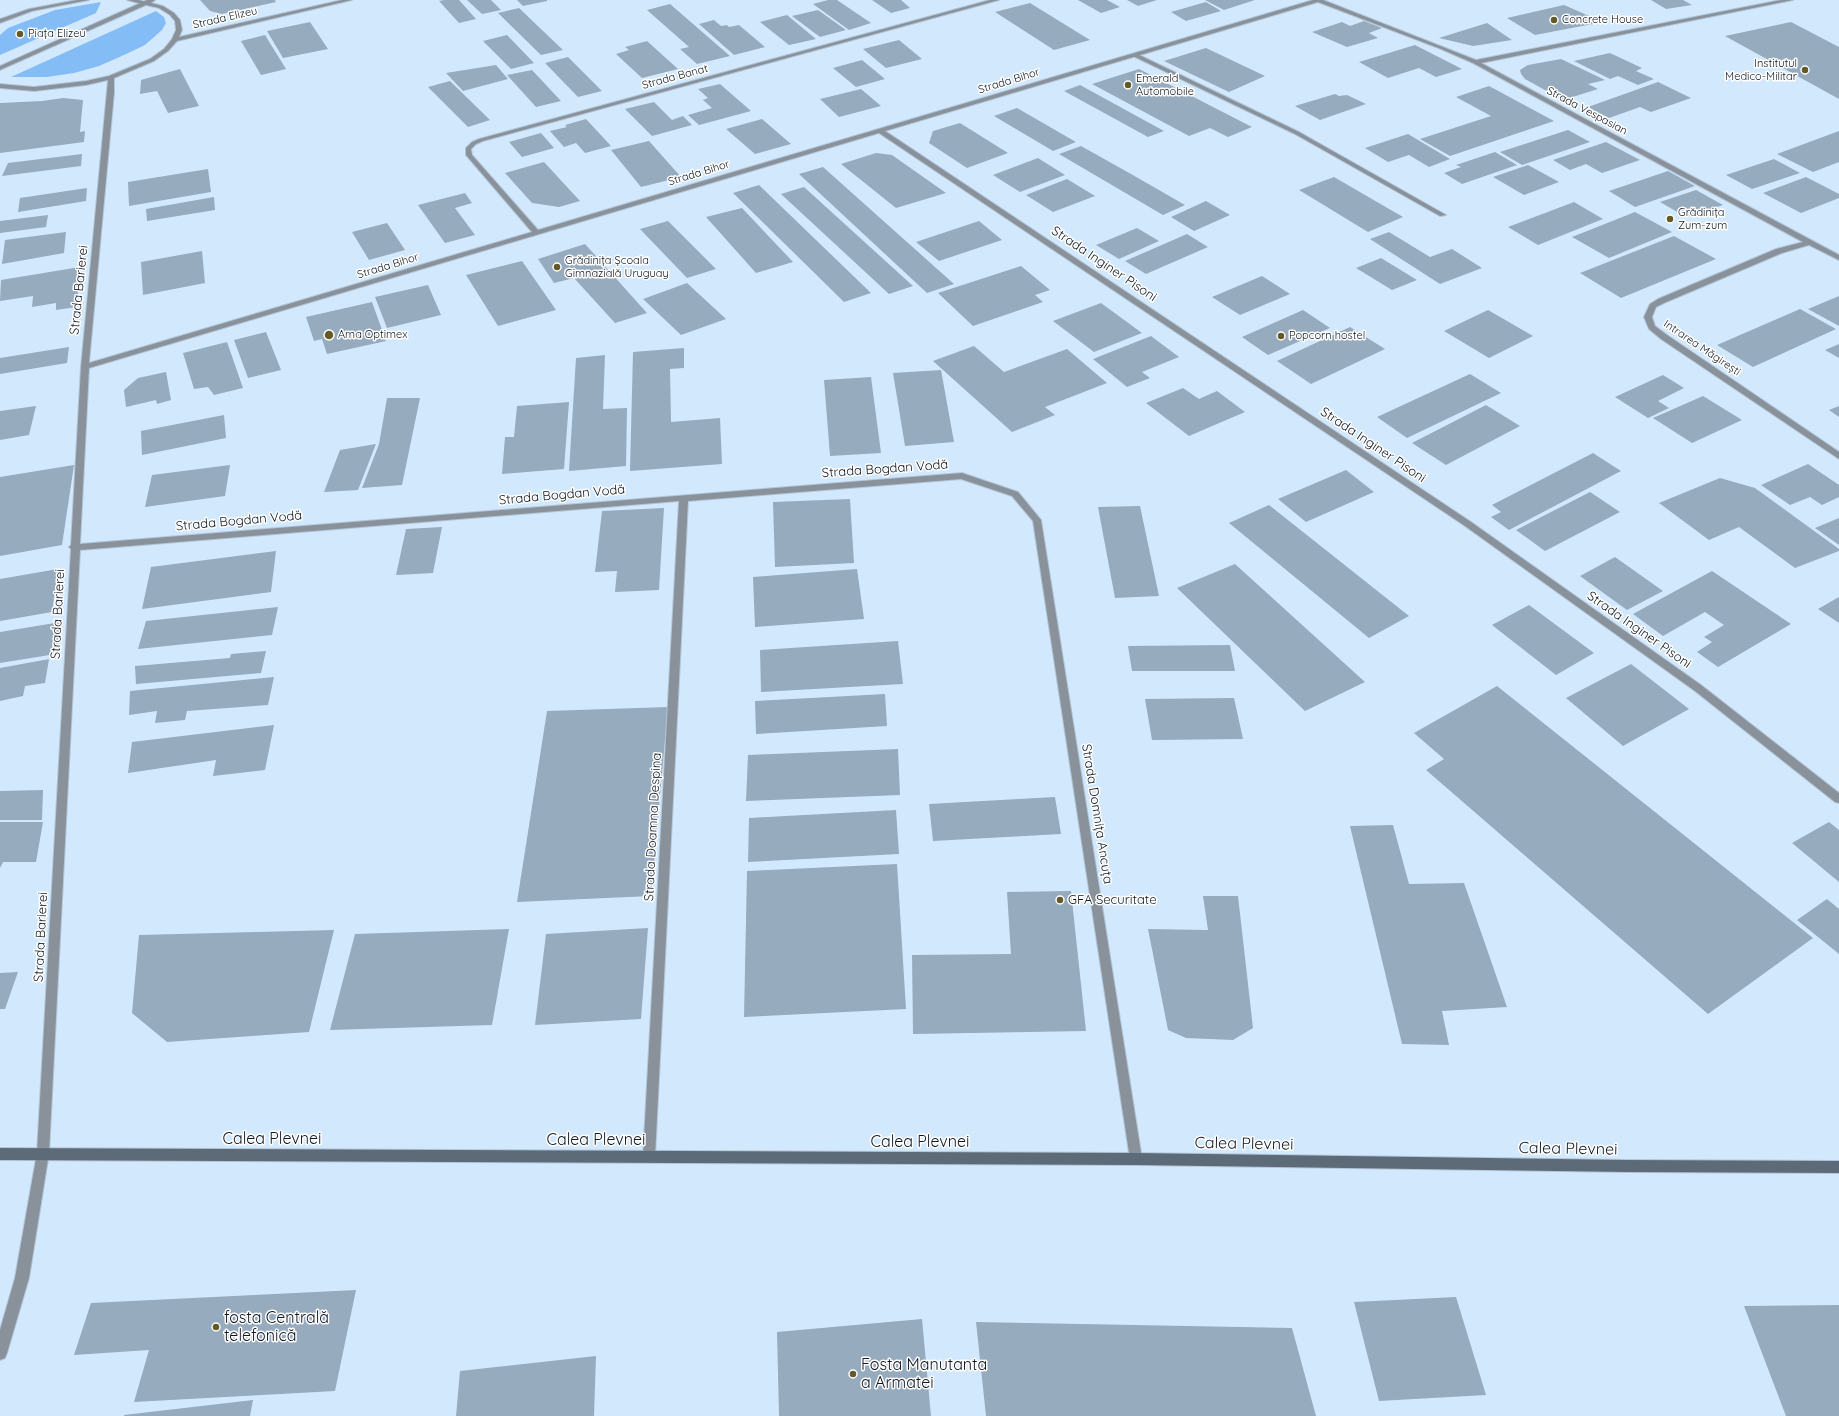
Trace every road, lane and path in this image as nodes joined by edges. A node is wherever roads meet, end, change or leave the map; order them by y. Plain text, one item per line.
1 (86, 0) edge
2 (130, 0) edge
3 (349, 0) edge
4 (996, 0) edge
5 (1318, 0) edge
6 (1790, 0) edge
7 (149, 1) edge
8 (0, 21) edge
9 (175, 40) junction
10 (1135, 55) junction
11 (1475, 62) junction
12 (0, 68) edge
13 (111, 77) junction
14 (0, 86) edge
15 (880, 131) junction
16 (1442, 215) dead end
17 (537, 233) junction
18 (1810, 242) junction
19 (1839, 258) edge
20 (85, 367) junction
21 (1839, 456) edge
22 (684, 498) junction
23 (1037, 520) joint
24 (74, 547) junction
25 (1839, 799) edge
26 (42, 1153) junction
27 (0, 1154) edge
28 (649, 1157) junction
29 (1136, 1160) junction
30 (1839, 1167) edge
31 (0, 1353) edge

1 - 8 street
2 - 7 street
3 - 9 street, Strada Elizeu
4 - 17 street, Strada Banat
5 - 10 street, Strada Bihor
5 - 11 street, Strada Vespasian
6 - 11 street
7 - 9 street
7 - 12 street
9 - 13 street
10 - 15 street, Strada Bihor
10 - 16 street
11 - 18 street, Strada Vespasian
13 - 14 street
13 - 20 street, Strada Barierei
15 - 17 street, Strada Bihor
15 - 25 street, Strada Inginer Pisoni
17 - 20 street, Strada Bihor
18 - 19 street, Strada Vespasian
18 - 21 street, Intrarea Măgirești
20 - 24 street, Strada Barierei
22 - 23 street, Strada Bogdan Vodă
22 - 24 street, Strada Bogdan Vodă
22 - 28 street, Strada Doamna Despina
23 - 29 street, Strada Domnița Ancuța
24 - 26 street, Strada Barierei
26 - 27 main road, Calea Plevnei
26 - 28 main road, Calea Plevnei
26 - 31 street, Strada Barierei
28 - 29 main road, Calea Plevnei
29 - 30 main road, Calea Plevnei

